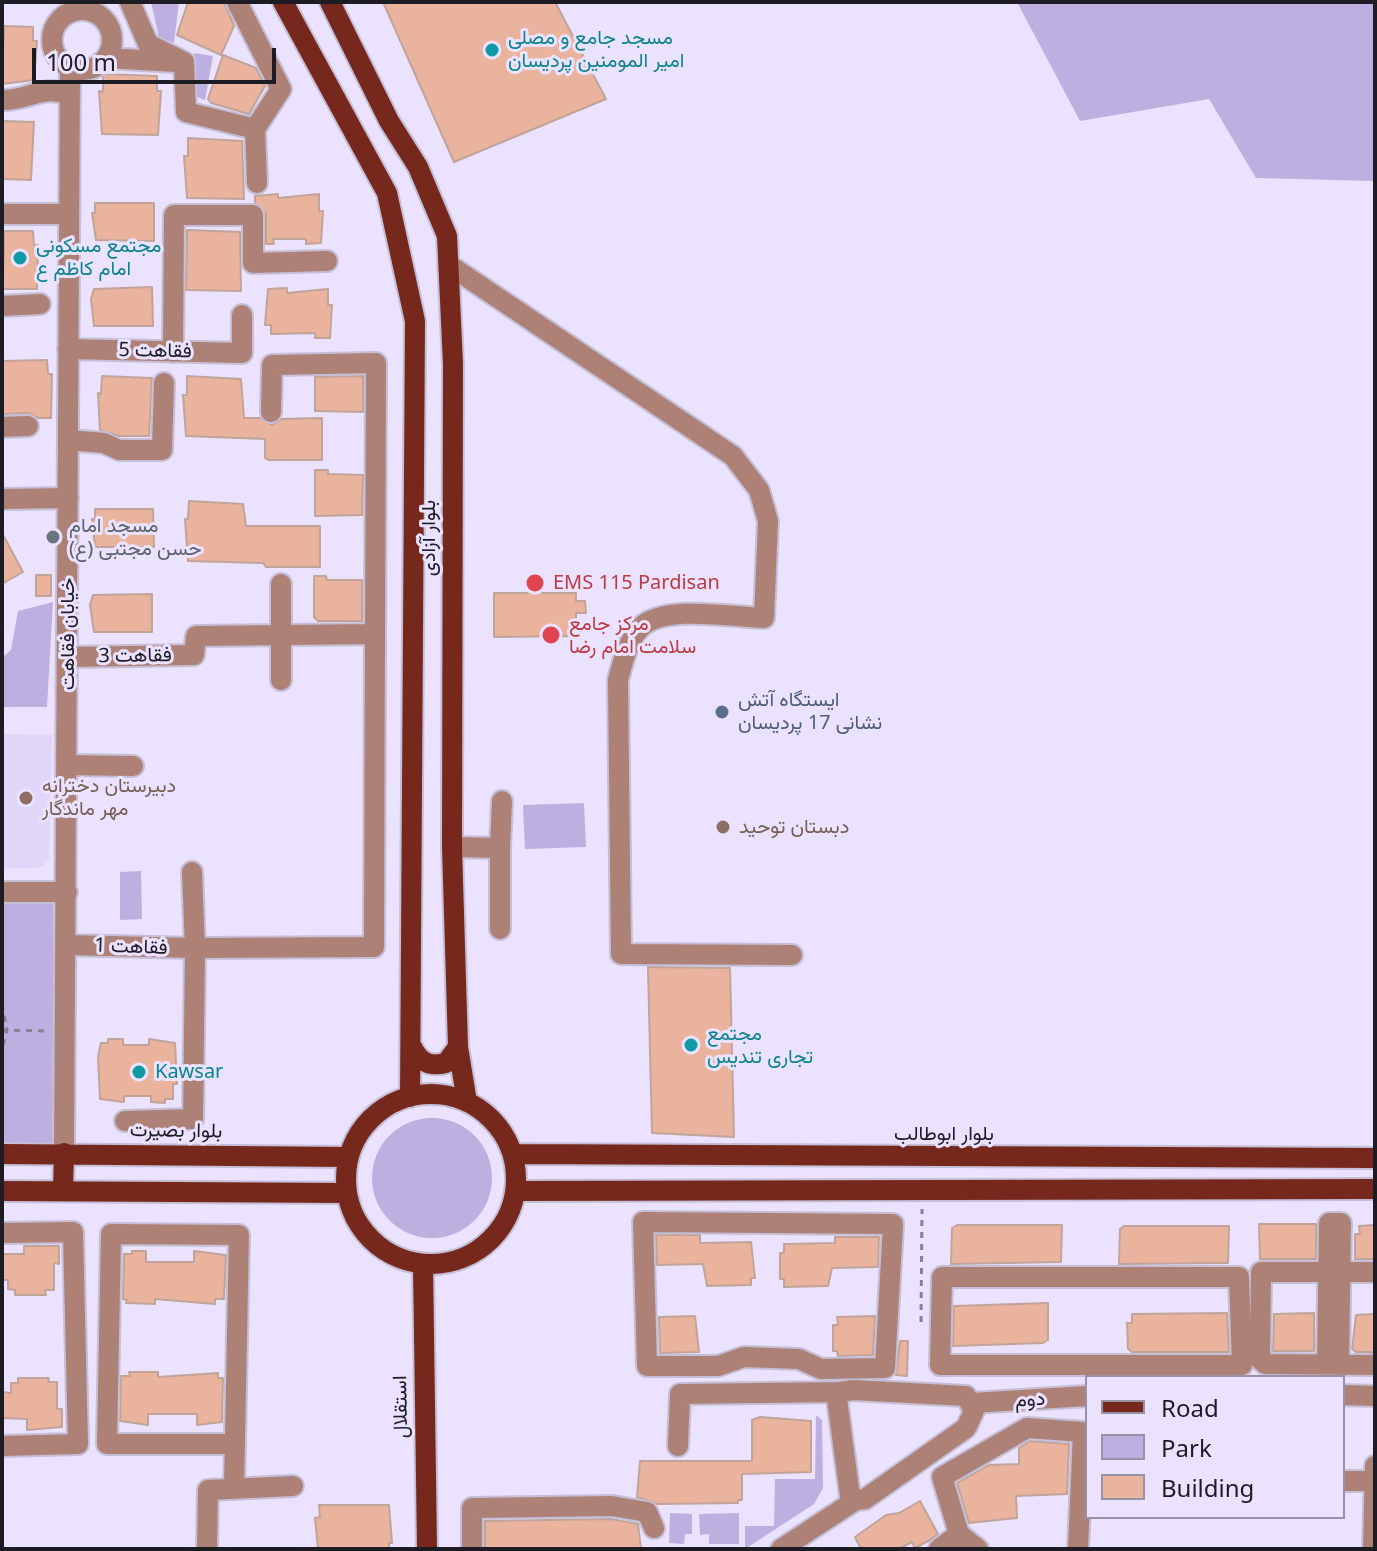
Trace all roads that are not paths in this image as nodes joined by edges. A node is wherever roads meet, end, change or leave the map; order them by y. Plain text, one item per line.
1 (130, 2) edge
2 (237, 2) edge
3 (283, 2) edge
4 (330, 2) edge
5 (80, 6) edge
6 (107, 58) junction
7 (184, 62) junction
8 (70, 68) junction
9 (70, 95) junction
10 (2, 100) edge
11 (255, 129) junction
12 (257, 183) dead end
13 (2, 214) edge
14 (68, 214) junction
15 (327, 261) dead end
16 (449, 265) junction
17 (40, 304) dead end
18 (2, 306) edge
19 (242, 315) dead end
20 (68, 349) junction
21 (173, 352) junction
22 (164, 383) dead end
23 (271, 412) dead end
24 (28, 426) dead end
25 (2, 427) edge
26 (68, 440) junction
27 (68, 498) junction
28 (2, 499) edge
29 (281, 584) dead end
30 (375, 634) junction
31 (281, 636) junction
32 (68, 657) junction
33 (281, 680) dead end
34 (67, 765) junction
35 (133, 766) dead end
36 (502, 801) dead end
37 (452, 847) junction
38 (500, 848) junction
39 (192, 872) dead end
40 (2, 892) edge
41 (67, 892) junction
42 (500, 929) dead end
43 (66, 945) junction
44 (195, 948) junction
45 (792, 955) dead end
46 (412, 1047) junction
47 (458, 1047) junction
48 (410, 1097) junction
49 (467, 1102) junction
50 (125, 1121) dead end
51 (64, 1153) junction
52 (2, 1154) edge
53 (513, 1154) junction
54 (349, 1157) junction
55 (1375, 1158) edge
56 (1375, 1189) edge
57 (2, 1191) edge
58 (63, 1191) junction
59 (516, 1191) junction
60 (347, 1193) junction
61 (2, 1233) edge
62 (423, 1264) junction
63 (1334, 1272) junction
64 (1375, 1272) edge
65 (762, 1357) junction
66 (1084, 1362) junction
67 (1333, 1365) junction
68 (1375, 1365) edge
69 (1086, 1375) edge
70 (762, 1392) junction
71 (840, 1392) junction
72 (1345, 1395) edge
73 (1085, 1396) edge
74 (1375, 1396) edge
75 (972, 1403) junction
76 (235, 1444) junction
77 (2, 1446) edge
78 (678, 1446) dead end
79 (1375, 1466) edge
80 (1345, 1481) edge
81 (1374, 1481) edge
82 (293, 1486) dead end
83 (234, 1489) junction
84 (856, 1500) junction
85 (1374, 1514) edge
86 (654, 1528) dead end
87 (959, 1534) junction
88 (207, 1549) edge
89 (427, 1549) edge
90 (472, 1549) edge
91 (781, 1549) edge
92 (939, 1549) edge
93 (978, 1549) edge
94 (1078, 1549) edge
95 (1373, 1549) edge

1 - 7 street
2 - 11 street
3 - 46 main road, بلوار آزادی
4 - 16 main road, بلوار آزادی
5 - 6 street
5 - 8 street
6 - 7 street
6 - 8 street
7 - 11 street
8 - 9 street, خیابان فقاهت
9 - 10 street
9 - 14 street, خیابان فقاهت
11 - 12 street
13 - 14 street
14 - 20 street, خیابان فقاهت
15 - 21 street
16 - 37 main road, بلوار آزادی
16 - 45 street
17 - 18 street
19 - 21 street, فقاهت 5
20 - 21 street, فقاهت 5
20 - 26 street, خیابان فقاهت
22 - 26 street
23 - 30 street
24 - 25 street
26 - 27 street, خیابان فقاهت
27 - 28 street
27 - 32 street, خیابان فقاهت
29 - 31 street
30 - 31 street
30 - 44 street
31 - 32 street, فقاهت 3
31 - 33 street
32 - 34 street, خیابان فقاهت
34 - 35 street
34 - 41 street, خیابان فقاهت
36 - 38 street
37 - 38 street
37 - 47 main road, بلوار آزادی
38 - 42 street
39 - 44 street
40 - 41 street
41 - 43 street, خیابان فقاهت
43 - 44 street, فقاهت 1
43 - 51 street, خیابان فقاهت
44 - 50 street, فقاهت 1
46 - 47 main road
46 - 48 main road, بلوار آزادی
47 - 49 main road, بلوار آزادی
48 - 49 main road
48 - 54 main road
49 - 53 main road
51 - 52 main road, بلوار بصیرت
51 - 54 main road, بلوار بصیرت
51 - 58 main road
53 - 55 main road, بلوار ابوطالب
53 - 59 main road
54 - 60 main road
56 - 59 main road
57 - 58 main road
58 - 60 main road
59 - 62 main road
60 - 62 main road
61 - 77 street
62 - 89 main road, استقلال
63 - 64 street
63 - 67 street
63 - 67 street
65 - 65 street
65 - 70 street
66 - 66 street
66 - 69 street
67 - 68 street
70 - 71 street, دوم
70 - 78 street, دوم
71 - 75 street, دوم
71 - 84 street
72 - 74 street
73 - 75 street, دوم
75 - 84 street
76 - 76 street
76 - 83 street
79 - 81 street
80 - 81 street
81 - 85 street
82 - 83 street
83 - 88 street
84 - 91 street
85 - 95 street
86 - 90 street
87 - 92 street
87 - 93 street
87 - 94 street

